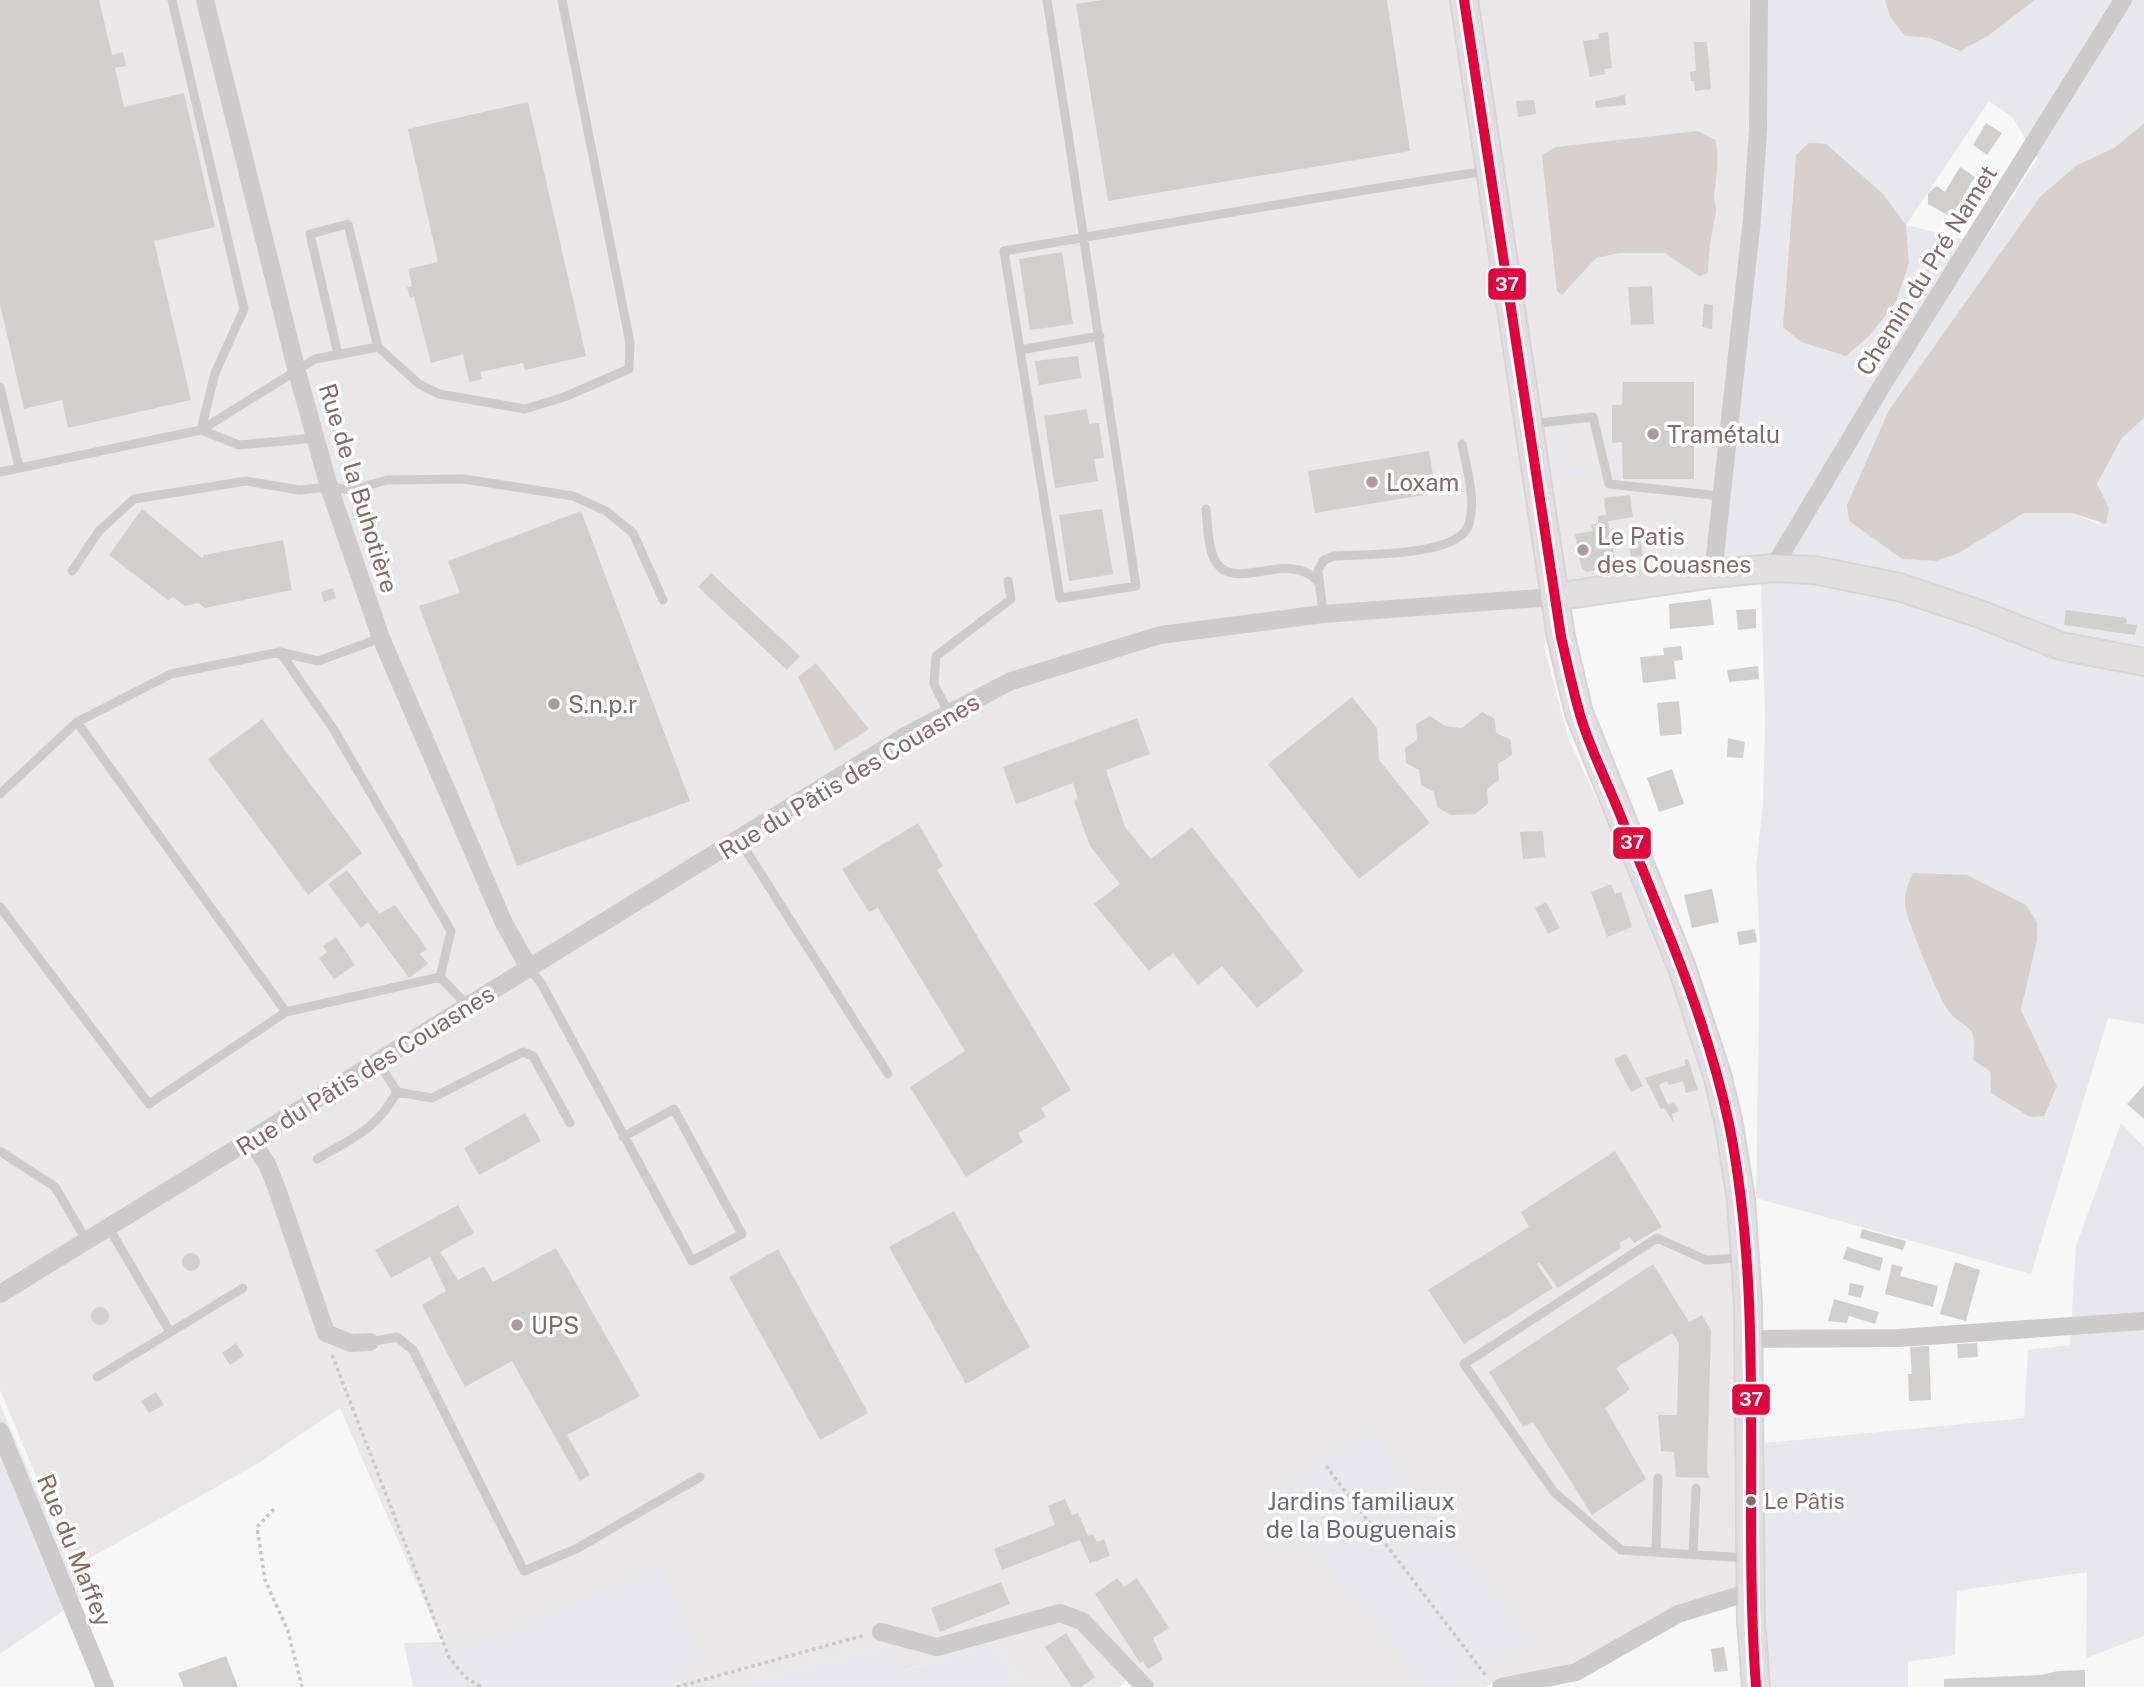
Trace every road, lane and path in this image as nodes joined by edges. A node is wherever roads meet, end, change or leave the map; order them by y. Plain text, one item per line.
1 (172, 0) edge
2 (205, 0) edge
3 (562, 0) edge
4 (1047, 0) edge
5 (1464, 0) edge
6 (1759, 0) edge
7 (2123, 0) edge
8 (1491, 170) junction
9 (1085, 237) junction
10 (1100, 336) junction
11 (379, 347) junction
12 (1020, 350) junction
13 (338, 354) junction
14 (297, 372) junction
15 (0, 387) edge
16 (1529, 424) junction
17 (201, 430) junction
18 (316, 438) junction
19 (1462, 444) dead end
20 (19, 467) junction
21 (0, 472) edge
22 (329, 487) junction
23 (1720, 496) junction
24 (1206, 509) dead end
25 (1773, 568) junction
26 (72, 571) dead end
27 (1713, 573) junction
28 (1008, 581) dead end
29 (1318, 582) junction
30 (1554, 597) junction
31 (663, 600) dead end
32 (1323, 614) junction
33 (381, 638) junction
34 (280, 652) junction
35 (2144, 662) edge
36 (949, 714) junction
37 (77, 722) junction
38 (0, 794) edge
39 (740, 841) junction
40 (0, 907) edge
41 (529, 968) junction
42 (440, 977) junction
43 (468, 1006) junction
44 (286, 1012) junction
45 (379, 1063) junction
46 (888, 1074) dead end
47 (397, 1091) junction
48 (570, 1123) dead end
49 (623, 1137) junction
50 (251, 1140) junction
51 (0, 1151) edge
52 (317, 1159) dead end
53 (109, 1228) junction
54 (87, 1241) junction
55 (1745, 1258) junction
56 (243, 1288) dead end
57 (0, 1294) edge
58 (2144, 1321) edge
59 (170, 1332) junction
60 (326, 1333) junction
61 (1749, 1339) junction
62 (370, 1342) joint
63 (97, 1377) dead end
64 (0, 1431) edge
65 (1326, 1466) dead end
66 (700, 1477) dead end
67 (1658, 1478) dead end
68 (1696, 1488) dead end
69 (274, 1509) dead end
70 (1656, 1552) junction
71 (1693, 1554) junction
72 (1750, 1558) junction
73 (1751, 1592) junction
74 (881, 1632) joint
75 (478, 1686) edge
76 (105, 1687) edge
77 (302, 1687) edge
78 (677, 1687) edge
79 (1145, 1687) edge
80 (1494, 1687) edge
81 (1501, 1687) edge
82 (1756, 1687) edge

1 - 17 lane
2 - 14 street, Rue de la Buhotière
3 - 11 lane
4 - 9 lane
5 - 8 main road
6 - 23 street
7 - 25 street, Chemin du Pré Namet
8 - 9 lane
8 - 16 main road
9 - 10 lane
9 - 12 lane
10 - 12 lane
10 - 12 lane
11 - 13 lane
11 - 13 lane
13 - 14 lane
14 - 17 lane
14 - 18 street, Rue de la Buhotière
15 - 20 lane
16 - 23 lane
16 - 30 main road
17 - 18 lane
17 - 20 lane
18 - 22 street, Rue de la Buhotière
19 - 29 lane
20 - 21 lane
22 - 26 lane
22 - 31 lane
22 - 33 street, Rue de la Buhotière
23 - 27 street
24 - 29 lane
25 - 27 main road, Rue du Pâtis des Couasnes
25 - 35 main road, Rue du Pâtis des Couasnes
27 - 30 main road, Rue du Pâtis des Couasnes
28 - 36 lane
29 - 32 lane
30 - 32 street, Rue du Pâtis des Couasnes
30 - 55 main road
32 - 36 street, Rue du Pâtis des Couasnes
33 - 34 lane
33 - 41 street, Rue de la Buhotière
34 - 37 lane
34 - 42 lane
36 - 39 street, Rue du Pâtis des Couasnes
37 - 38 lane
37 - 44 lane
39 - 41 street, Rue du Pâtis des Couasnes
39 - 46 lane
40 - 44 lane
41 - 43 street, Rue du Pâtis des Couasnes
41 - 49 lane
42 - 43 lane
42 - 44 lane
43 - 45 street, Rue du Pâtis des Couasnes
45 - 47 lane
45 - 50 street, Rue du Pâtis des Couasnes
47 - 48 lane
47 - 52 lane
49 - 49 lane
50 - 53 street, Rue du Pâtis des Couasnes
50 - 60 street
51 - 54 lane
53 - 54 street, Rue du Pâtis des Couasnes
53 - 59 lane
54 - 57 street, Rue du Pâtis des Couasnes
55 - 61 main road
55 - 70 lane
56 - 59 lane
58 - 61 street
59 - 63 lane
60 - 62 street
60 - 75 path
61 - 72 main road
62 - 66 lane
64 - 76 street, Rue du Maffey
65 - 80 path
67 - 70 lane
68 - 71 lane
69 - 77 path
70 - 71 lane
71 - 72 lane
72 - 73 main road
73 - 81 street
73 - 82 main road
74 - 78 path
74 - 79 street

